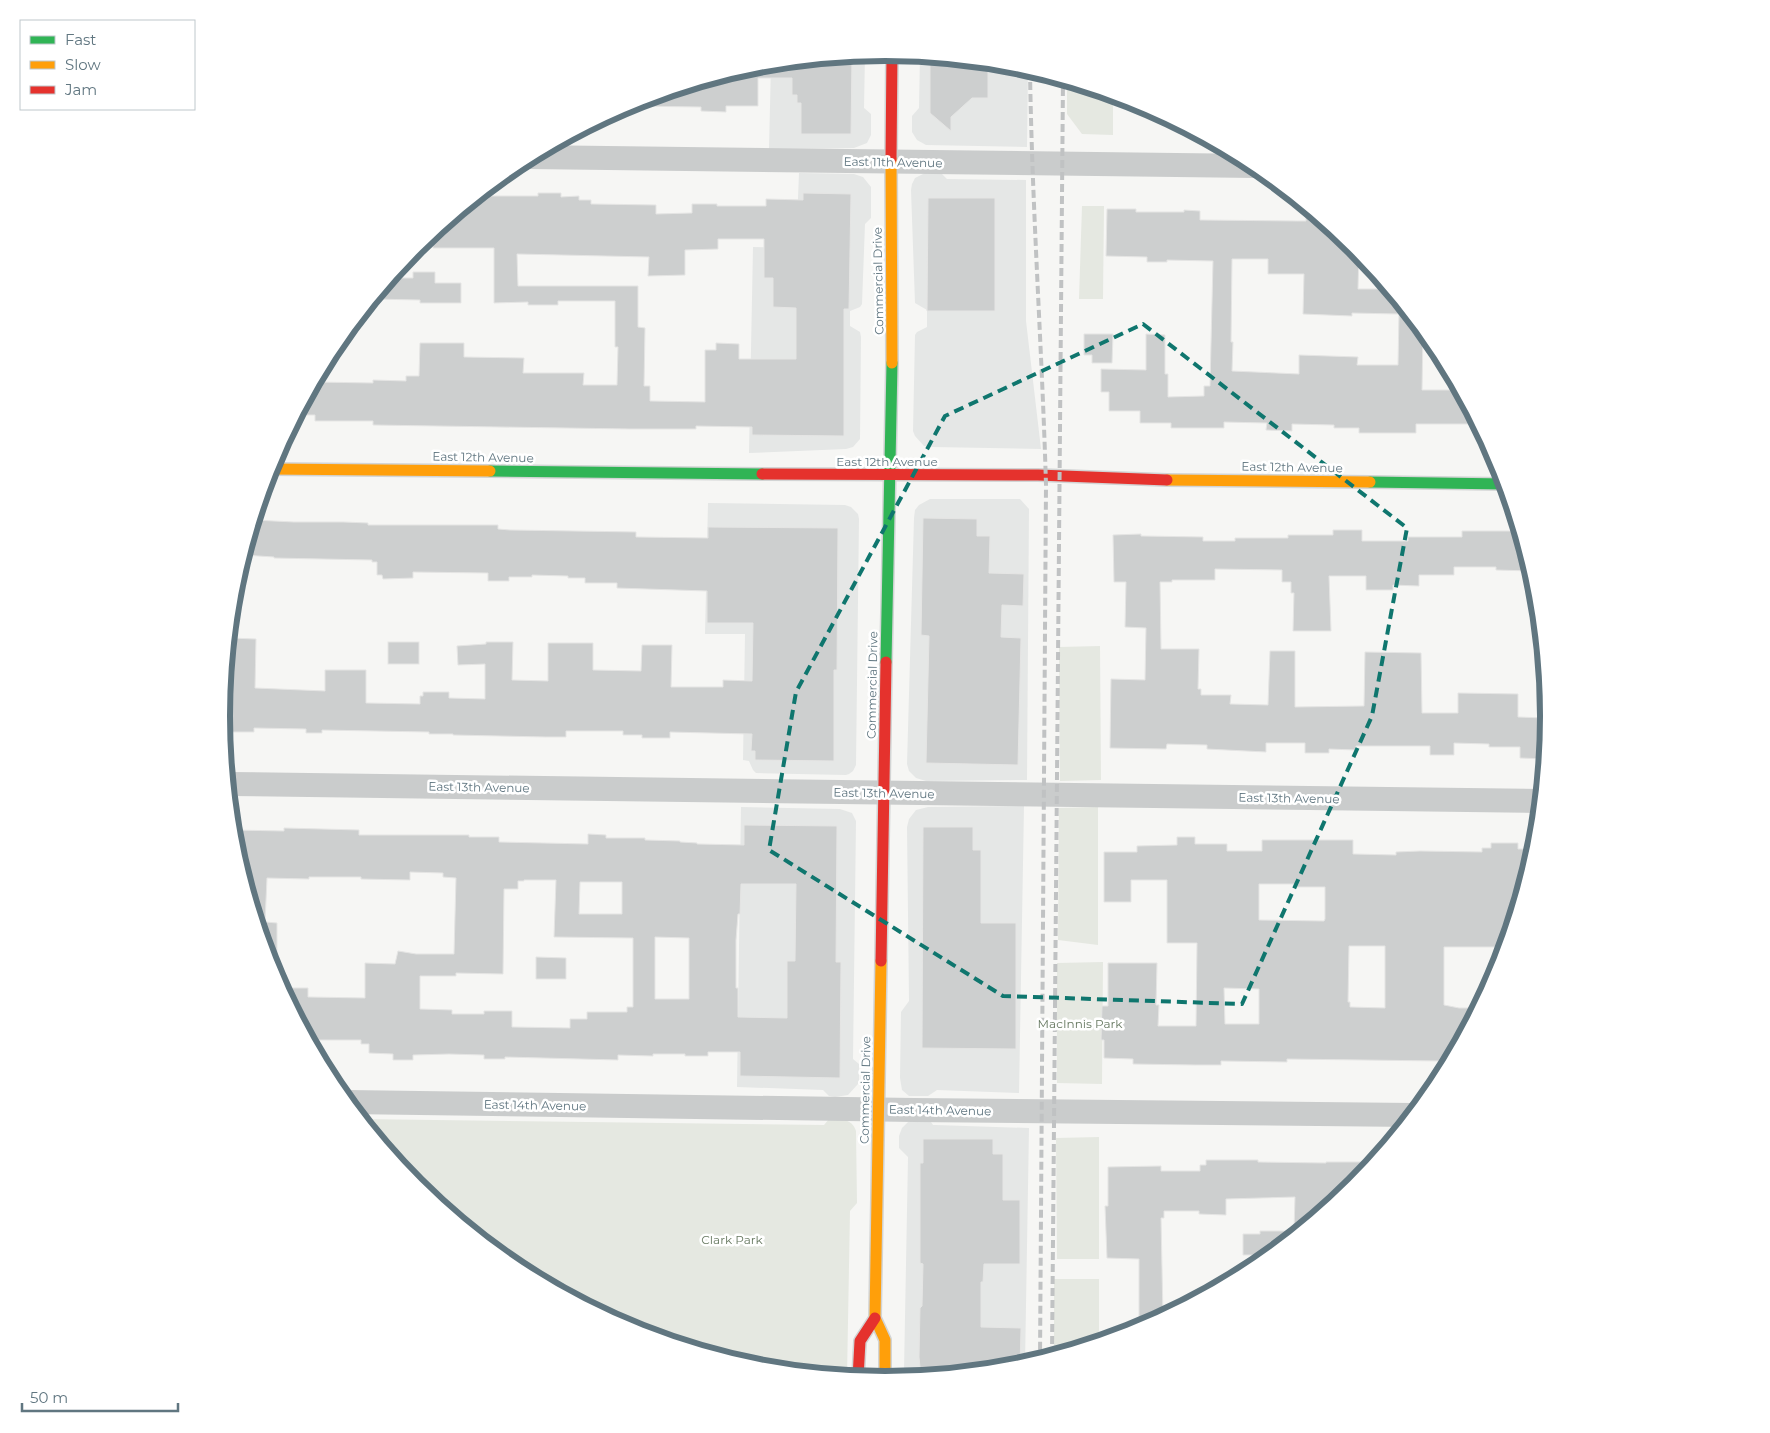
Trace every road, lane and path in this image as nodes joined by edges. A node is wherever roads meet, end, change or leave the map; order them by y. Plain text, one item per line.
1 (892, 61) edge
2 (544, 157) edge
3 (890, 162) junction
4 (1239, 166) edge
5 (279, 469) edge
6 (889, 475) junction
7 (1497, 484) edge
8 (233, 784) edge
9 (883, 794) junction
10 (1535, 801) edge
11 (356, 1102) edge
12 (878, 1110) junction
13 (1406, 1114) edge
14 (875, 1318) junction
15 (858, 1371) edge
16 (886, 1372) edge

1 - 3 street, Commercial Drive
2 - 3 street, East 11th Avenue
3 - 4 street, East 11th Avenue
3 - 6 street, Commercial Drive
5 - 6 street, East 12th Avenue
6 - 7 street, East 12th Avenue
6 - 9 street, Commercial Drive
8 - 9 street, East 13th Avenue
9 - 10 street, East 13th Avenue
9 - 12 street, Commercial Drive
11 - 12 street, East 14th Avenue
12 - 13 street, East 14th Avenue
12 - 14 street, Commercial Drive
14 - 15 street
14 - 16 street, Commercial Drive

